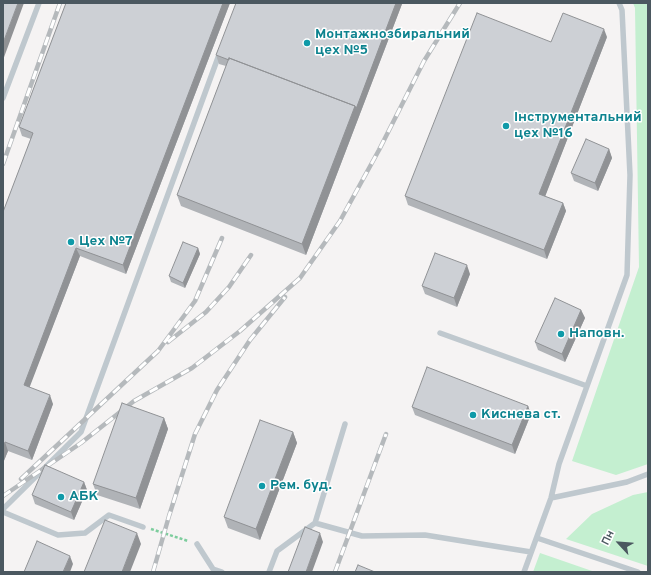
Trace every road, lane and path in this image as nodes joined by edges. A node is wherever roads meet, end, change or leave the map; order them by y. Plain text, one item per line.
1 (39, 3) edge
2 (619, 3) edge
3 (221, 48) edge
4 (3, 98) edge
5 (440, 333) dead end
6 (587, 386) junction
7 (345, 424) dead end
8 (648, 474) edge
9 (551, 498) junction
10 (3, 509) edge
11 (3, 512) edge
12 (315, 523) junction
13 (143, 527) joint
14 (537, 538) junction
15 (196, 544) joint
16 (531, 552) junction
17 (222, 572) edge
18 (269, 572) edge
19 (524, 572) edge
20 (638, 572) edge

1 - 4 lane
2 - 6 lane
3 - 10 lane
5 - 6 lane
6 - 9 lane
7 - 12 lane
8 - 9 lane
9 - 14 lane
11 - 13 lane
12 - 16 lane
12 - 18 lane
13 - 15 path
14 - 16 lane
14 - 20 lane
15 - 17 lane
16 - 19 lane

